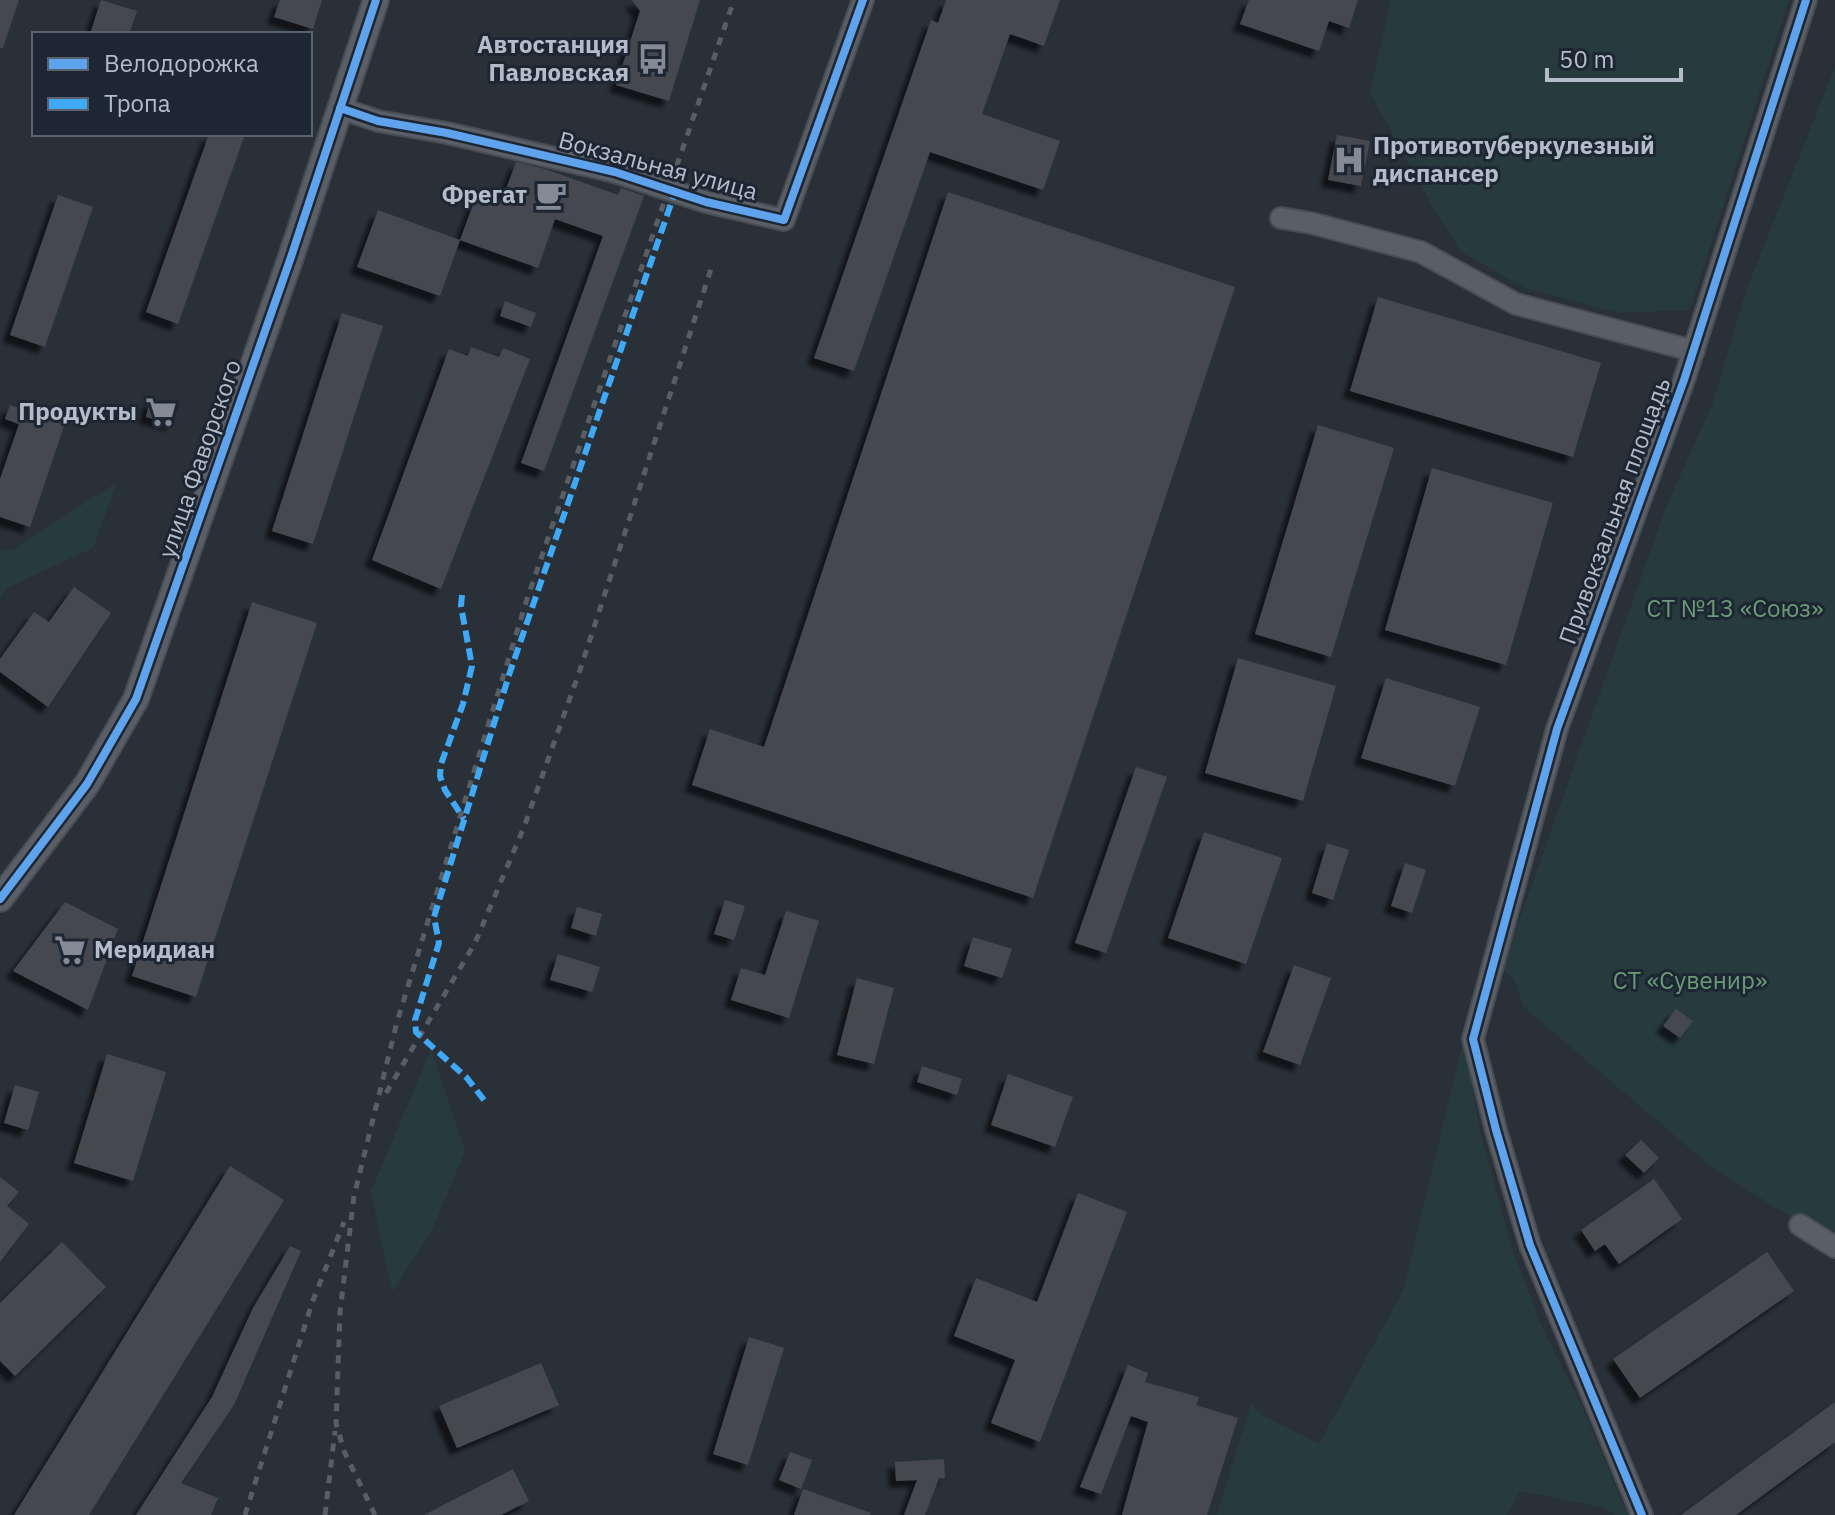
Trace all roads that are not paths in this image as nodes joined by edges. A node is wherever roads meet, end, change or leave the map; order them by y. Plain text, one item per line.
1 (376, 0) edge
2 (863, 0) edge
3 (1806, 0) edge
4 (340, 108) junction
5 (1281, 218) dead end
6 (1694, 351) junction
7 (0, 899) edge
8 (1800, 1225) dead end
9 (1835, 1247) edge
10 (1642, 1515) edge

1 - 4 street, улица Фаворского
2 - 4 street, Вокзальная улица
3 - 6 street, Привокзальная площадь
4 - 7 street, улица Фаворского
5 - 6 street
6 - 10 street, Привокзальная площадь
8 - 9 street

